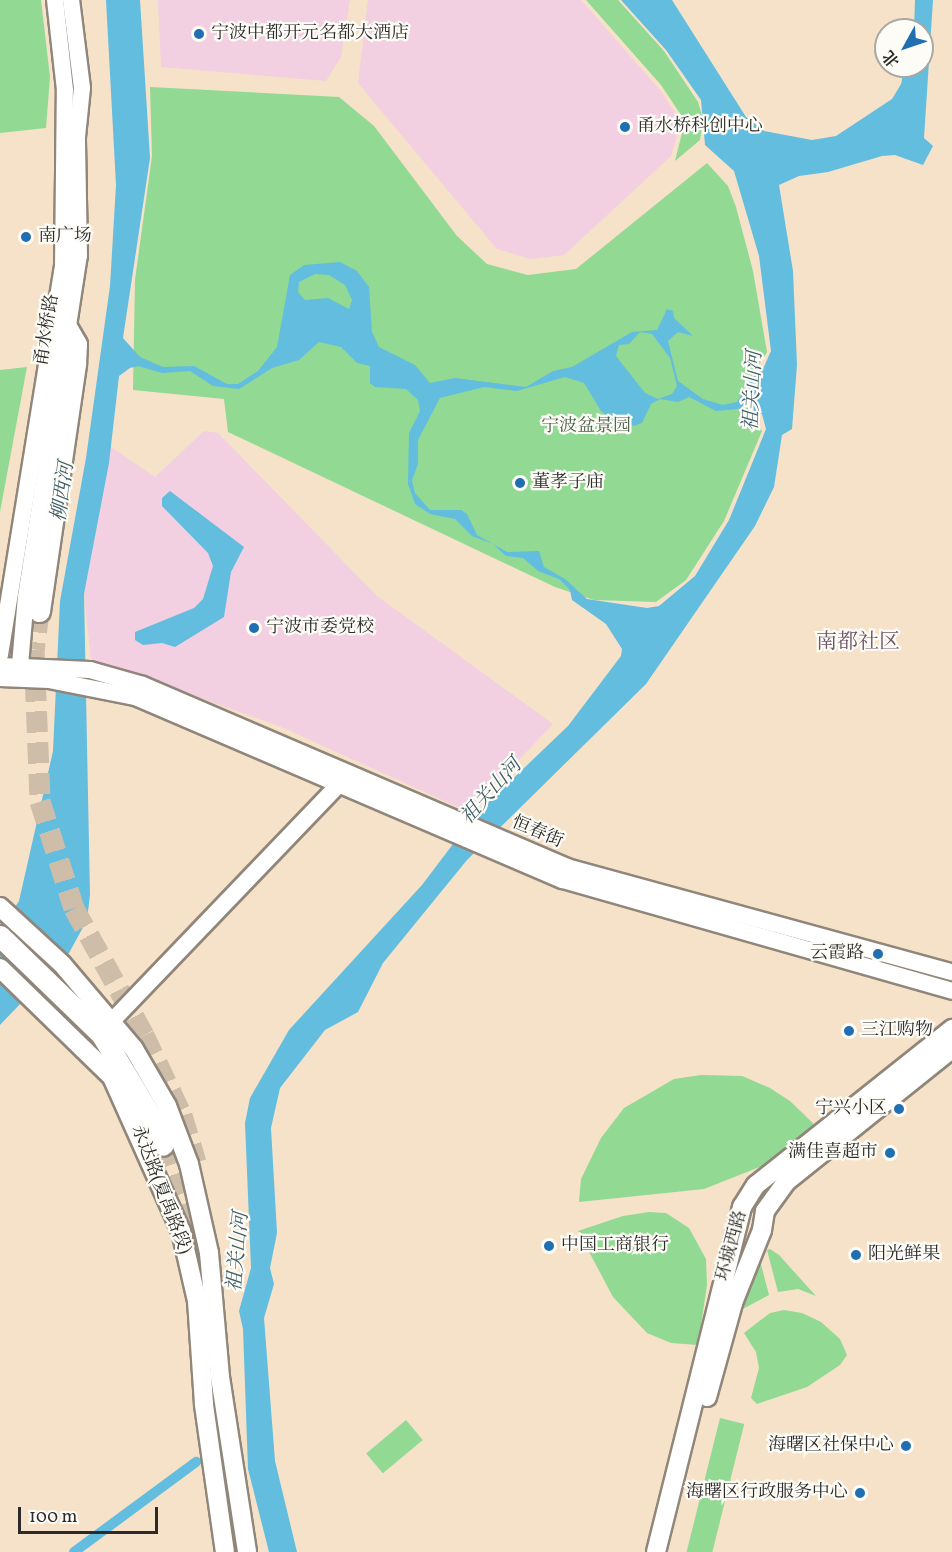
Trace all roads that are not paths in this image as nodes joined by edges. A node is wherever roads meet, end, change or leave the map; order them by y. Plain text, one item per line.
1 (55, 0) edge
2 (71, 0) edge
3 (66, 327) junction
4 (39, 611) tunnel mouth
5 (0, 655) edge
6 (20, 665) junction
7 (0, 666) edge
8 (50, 673) junction
9 (0, 678) edge
10 (343, 779) junction
11 (514, 851) junction
12 (1, 908) edge
13 (0, 936) edge
14 (0, 957) edge
15 (0, 968) edge
16 (952, 972) edge
17 (48, 986) junction
18 (952, 991) edge
19 (112, 1021) junction
20 (952, 1029) edge
21 (952, 1049) edge
22 (163, 1145) tunnel mouth
23 (225, 1552) edge
24 (247, 1552) edge
25 (656, 1552) edge
26 (665, 1552) edge

1 - 5 main road, 甬水桥路
2 - 3 main road, 甬水桥路
3 - 4 highway
3 - 6 main road, 甬水桥路
6 - 7 main road
6 - 8 main road
8 - 9 main road
8 - 10 main road, 恒春街
10 - 11 main road, 恒春街
10 - 19 main road
11 - 16 main road, 恒春街
11 - 18 main road, 恒春街
12 - 17 main road
13 - 17 highway
14 - 17 main road
15 - 17 main road
17 - 19 main road, 永达路(夏禹路段)
17 - 22 highway
17 - 23 main road, 永达路(夏禹路段)
19 - 24 main road, 永达路(夏禹路段)
20 - 25 main road, 环城西路
21 - 26 main road, 环城西路

